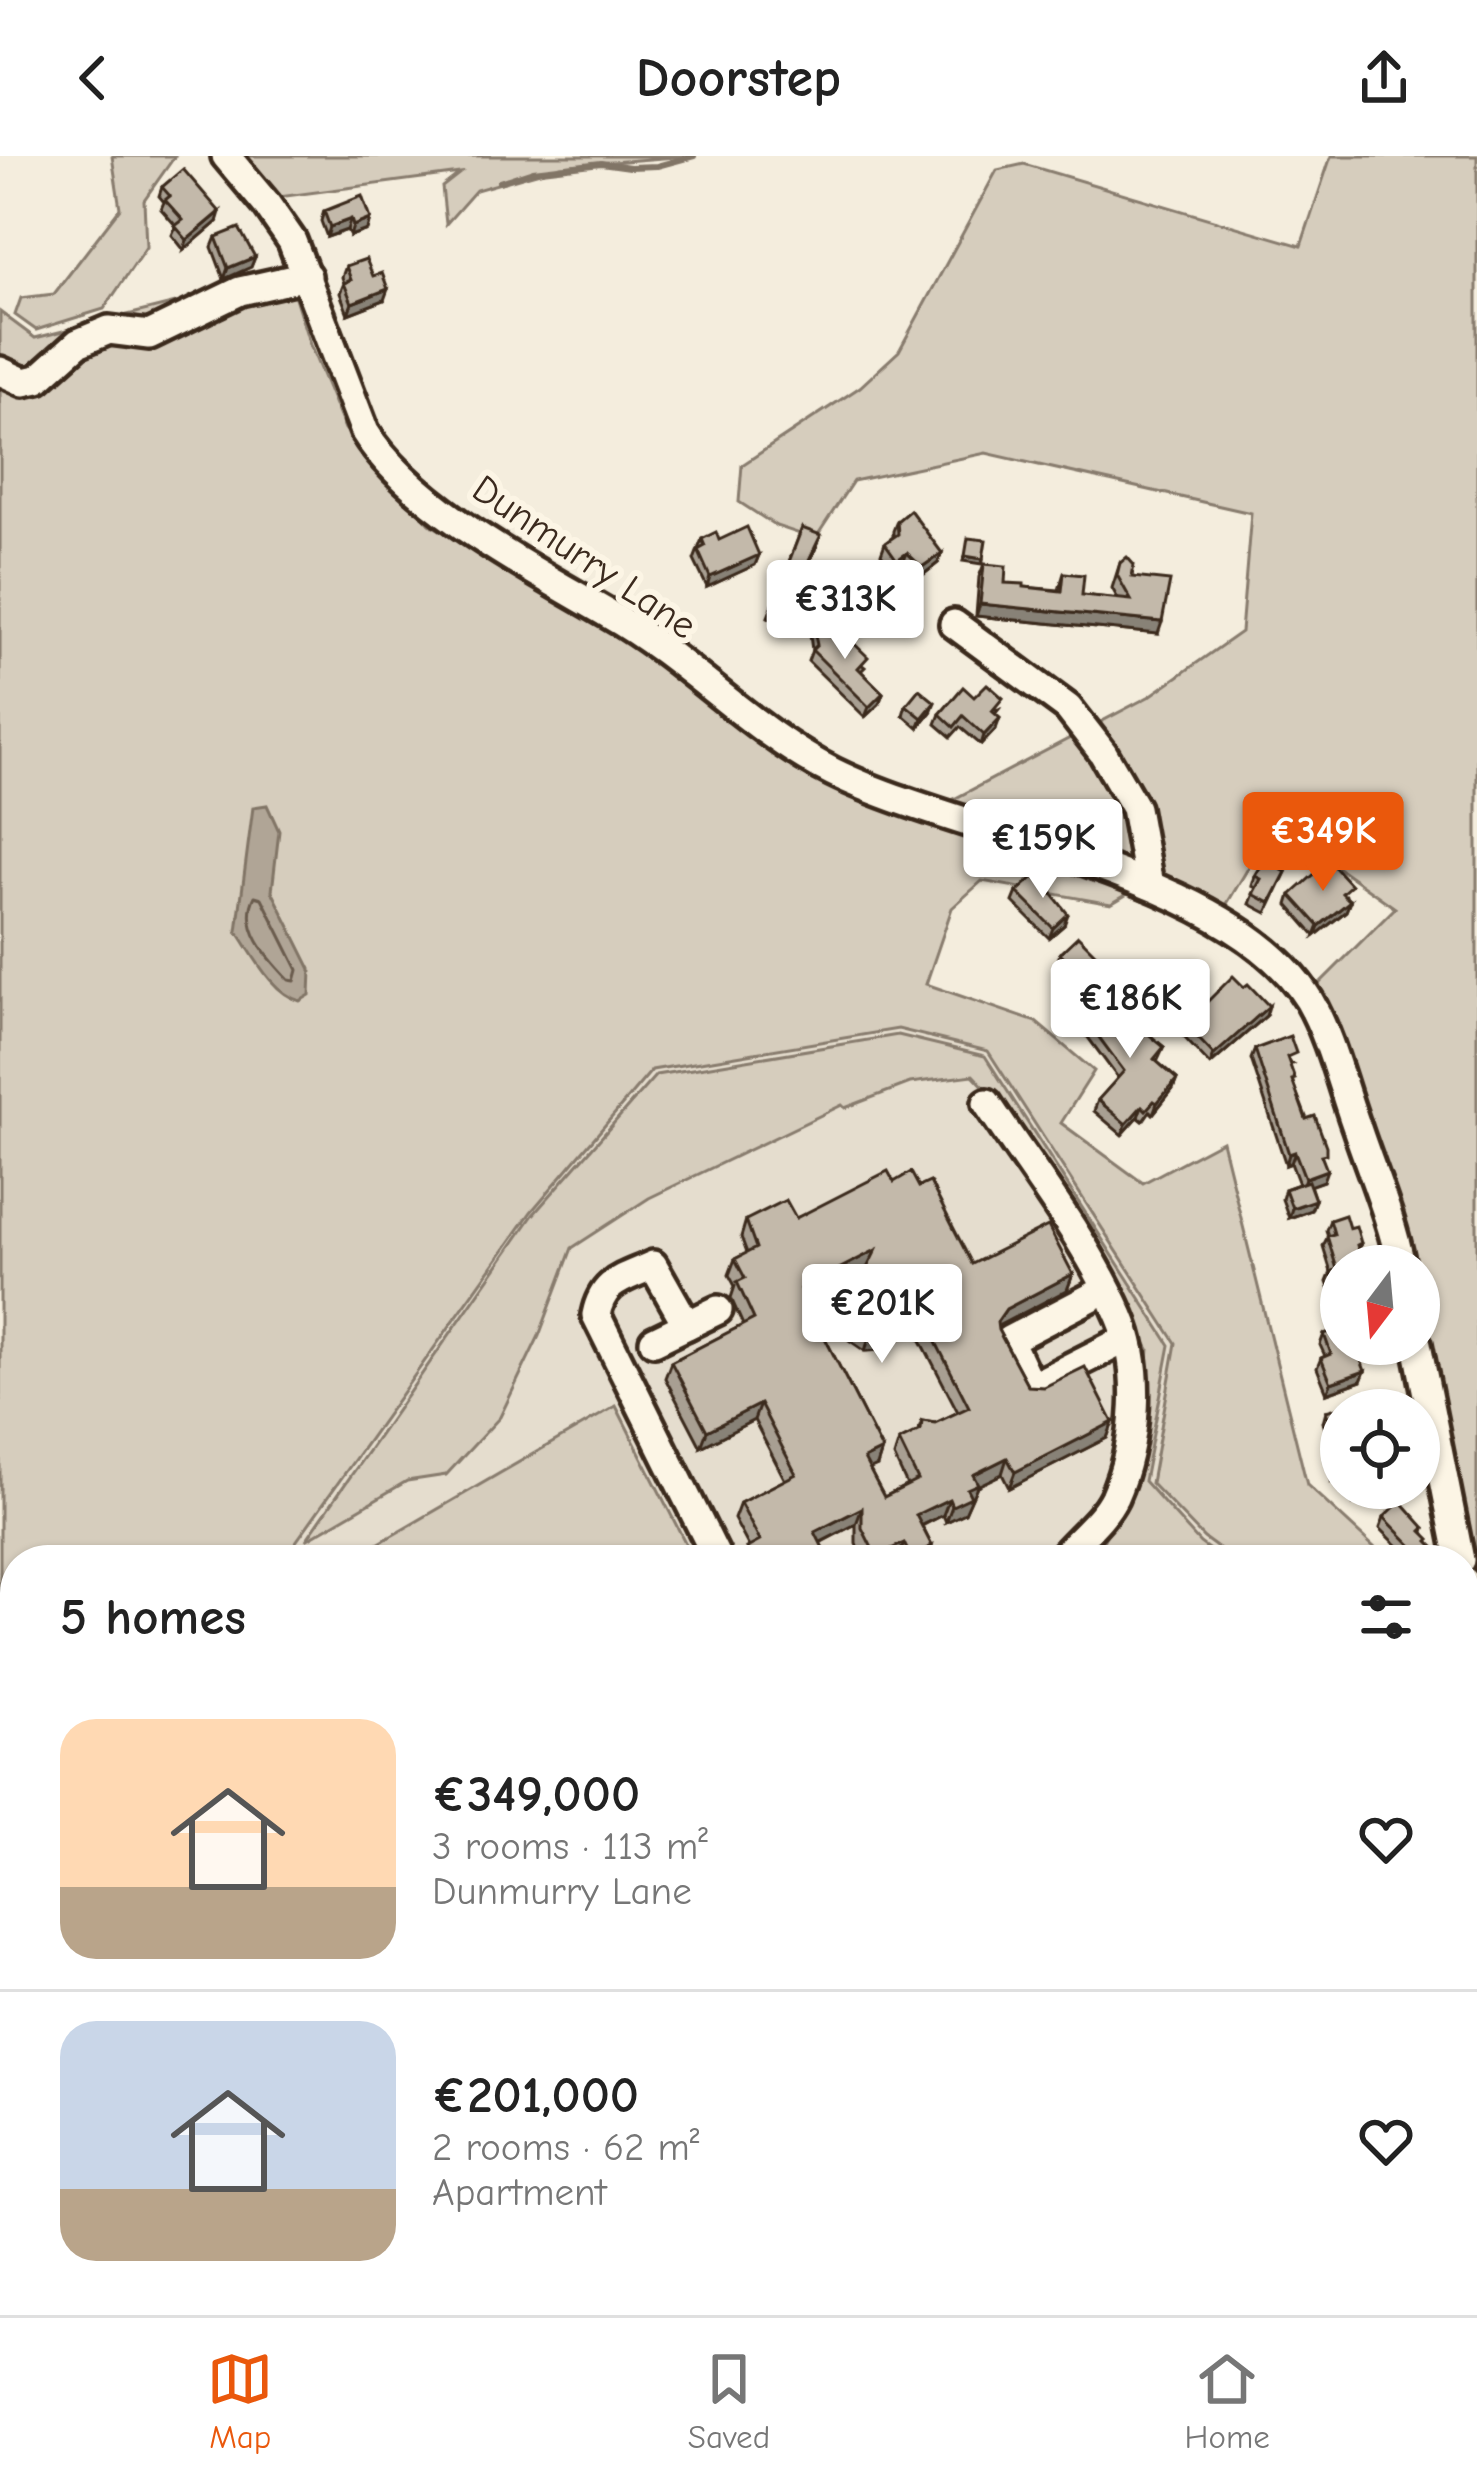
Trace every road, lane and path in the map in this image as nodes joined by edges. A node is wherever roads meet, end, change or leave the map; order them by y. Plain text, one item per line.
1 (226, 156) edge
2 (307, 276) junction
3 (0, 371) edge
4 (954, 624) dead end
5 (1149, 886) junction
6 (987, 1103) dead end
7 (1394, 1245) edge
8 (1105, 1290) junction
9 (718, 1310) dead end
10 (687, 1325) junction
11 (1126, 1339) junction
12 (654, 1341) dead end
13 (1421, 1365) edge
14 (710, 1545) edge
15 (1073, 1545) edge
16 (1457, 1545) edge

1 - 2 street, Dunmurry Lane
2 - 3 street
2 - 5 street, Dunmurry Lane
4 - 5 street
5 - 7 street, Dunmurry Lane
6 - 8 street
8 - 11 street
8 - 11 street
9 - 10 street
10 - 12 street
10 - 14 street
11 - 15 street
13 - 16 street

